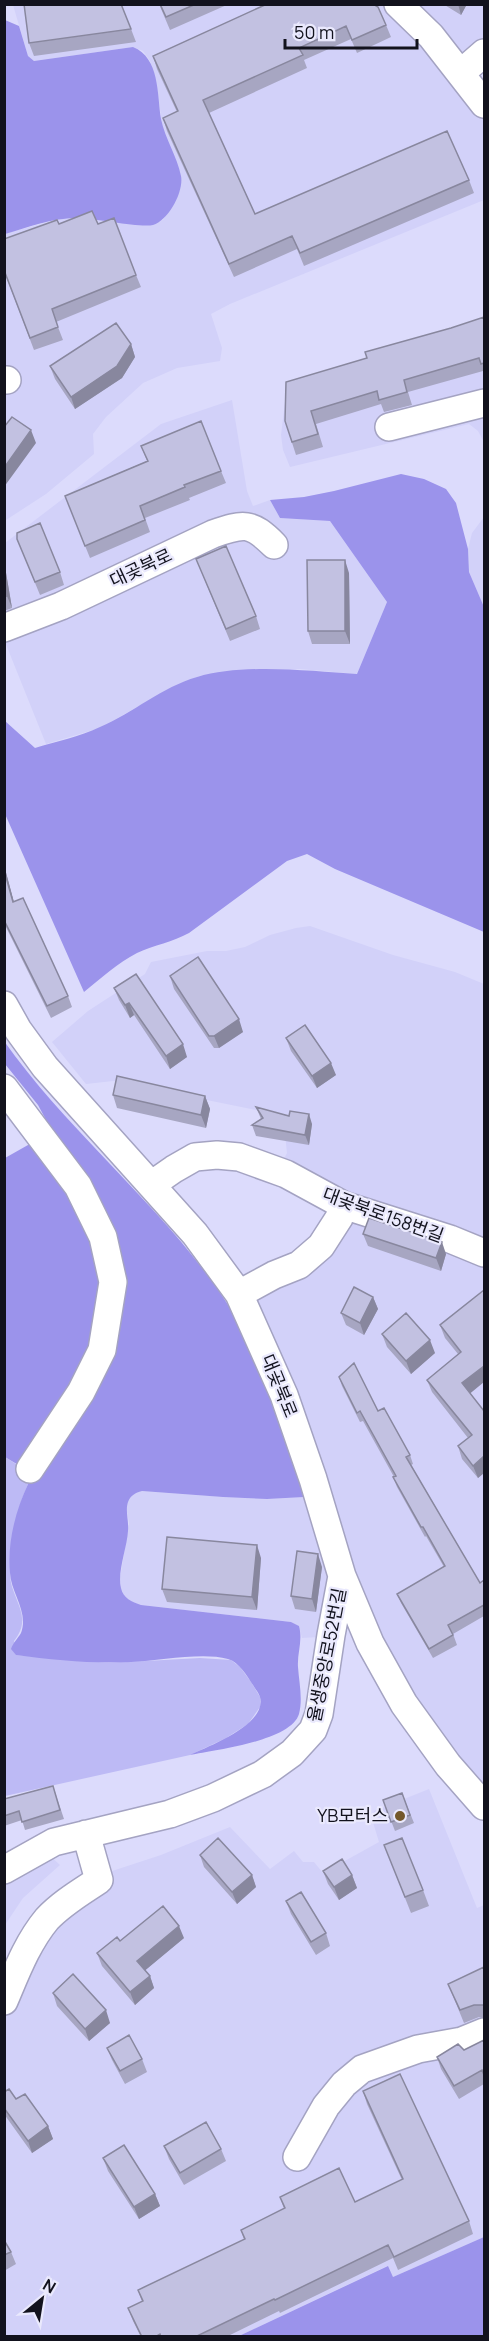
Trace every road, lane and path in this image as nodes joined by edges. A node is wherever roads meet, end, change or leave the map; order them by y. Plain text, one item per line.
1 (398, 4) edge
2 (484, 53) edge
3 (461, 73) junction
4 (484, 104) edge
5 (484, 403) edge
6 (389, 427) dead end
7 (274, 545) dead end
8 (4, 628) edge
9 (4, 1005) edge
10 (4, 1088) edge
11 (151, 1185) junction
12 (343, 1205) junction
13 (484, 1252) edge
14 (239, 1294) junction
15 (30, 1469) dead end
16 (342, 1576) junction
17 (484, 1806) edge
18 (86, 1834) junction
19 (4, 1870) edge
20 (4, 2001) edge
21 (484, 2032) edge
22 (297, 2157) dead end

1 - 3 street
2 - 3 street
3 - 4 street
5 - 6 street
7 - 8 street, 대곶북로
9 - 11 street, 대곶북로
10 - 15 street
11 - 12 street, 대곶북로158번길
11 - 14 street, 대곶북로
12 - 13 street, 대곶북로158번길
12 - 14 street
14 - 16 street, 대곶북로
16 - 17 street, 대곶북로
16 - 18 street, 율생중앙로52번길
18 - 19 street, 율생중앙로52번길
18 - 20 street
21 - 22 street

